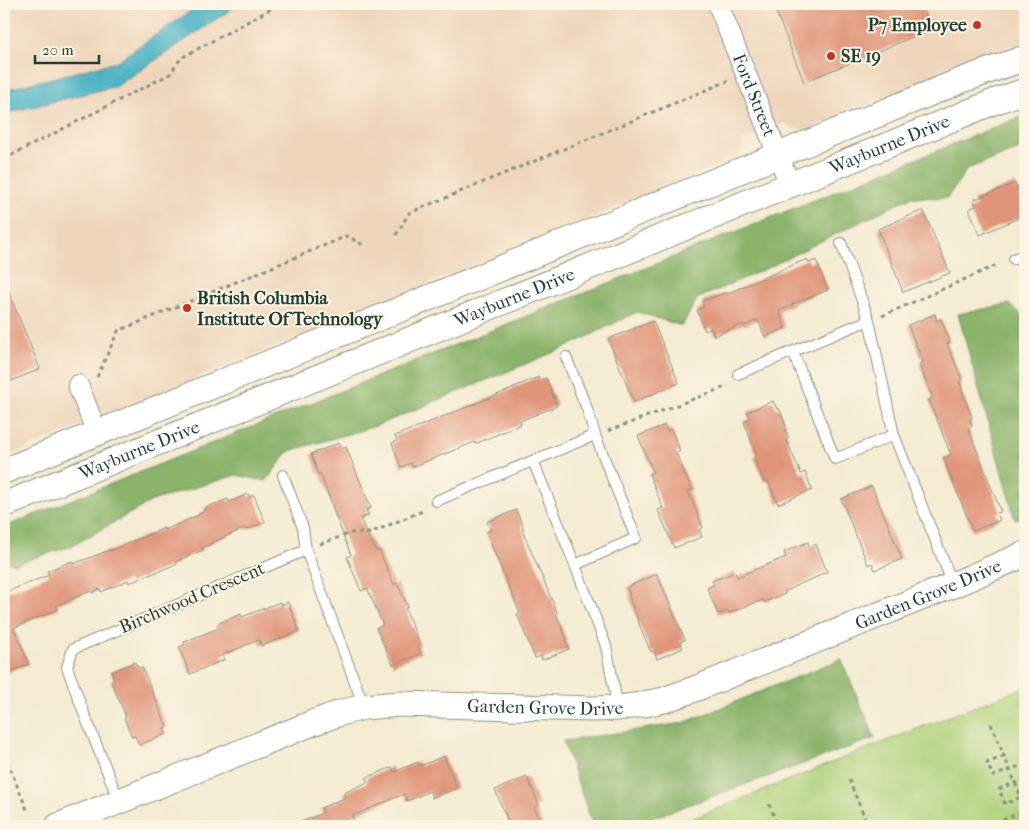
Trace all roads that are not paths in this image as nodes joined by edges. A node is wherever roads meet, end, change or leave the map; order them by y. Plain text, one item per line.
1 (718, 4) edge
2 (1025, 58) edge
3 (1025, 91) edge
4 (778, 154) junction
5 (790, 185) junction
6 (841, 244) dead end
7 (1025, 254) edge
8 (1014, 259) road end
9 (869, 320) junction
10 (792, 352) junction
11 (566, 358) dead end
12 (738, 374) road end
13 (78, 385) dead end
14 (98, 432) junction
15 (595, 435) junction
16 (894, 435) junction
17 (533, 461) junction
18 (4, 471) edge
19 (283, 474) dead end
20 (436, 501) road end
21 (4, 506) edge
22 (306, 550) junction
23 (1025, 554) edge
24 (575, 566) junction
25 (953, 585) junction
26 (364, 707) junction
27 (618, 708) junction
28 (119, 801) junction
29 (58, 826) edge

1 - 4 street, Ford Street
2 - 4 street, Wayburne Drive
3 - 5 street, Wayburne Drive
4 - 5 street, Ford Street
4 - 14 street, Wayburne Drive
5 - 21 street, Wayburne Drive
6 - 9 lane
7 - 8 lane
9 - 10 lane
9 - 16 lane
10 - 12 lane
10 - 16 lane
11 - 15 lane
13 - 14 street
14 - 18 street, Wayburne Drive
15 - 17 lane
15 - 24 lane
16 - 25 lane
17 - 20 lane
17 - 24 lane
19 - 22 lane
22 - 26 lane
22 - 28 lane, Birchwood Crescent
23 - 25 street, Garden Grove Drive
24 - 27 lane
25 - 27 street, Garden Grove Drive
26 - 27 street, Garden Grove Drive
26 - 28 street, Garden Grove Drive
28 - 29 street, Garden Grove Drive

